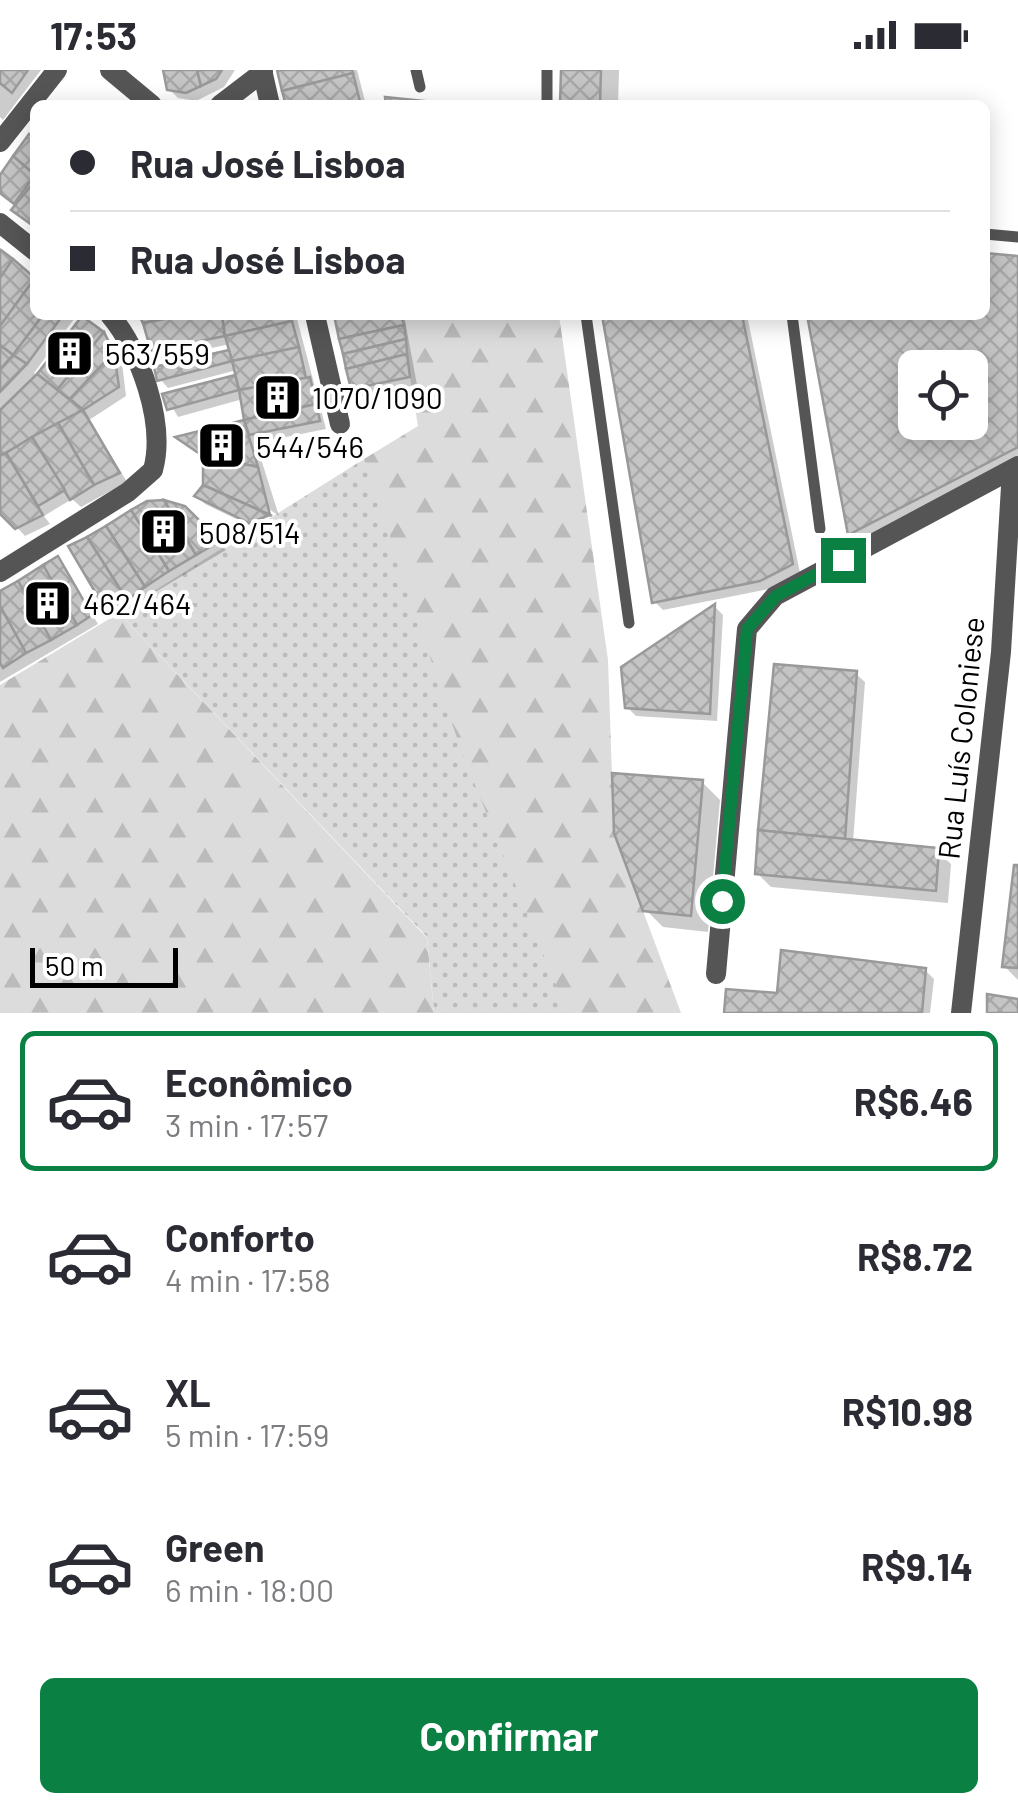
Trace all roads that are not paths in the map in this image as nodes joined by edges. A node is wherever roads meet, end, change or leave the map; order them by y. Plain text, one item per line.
1 (57, 70) edge
2 (110, 70) edge
3 (416, 70) edge
4 (547, 70) edge
5 (262, 71) edge
6 (420, 88) dead end
7 (33, 100) edge
8 (146, 100) edge
9 (226, 100) edge
10 (269, 100) edge
11 (547, 100) edge
12 (30, 104) edge
13 (0, 142) edge
14 (0, 223) edge
15 (990, 234) edge
16 (1018, 237) edge
17 (30, 247) edge
18 (114, 320) edge
19 (316, 320) edge
20 (587, 320) edge
21 (793, 320) edge
22 (340, 424) dead end
23 (1015, 468) edge
24 (820, 529) dead end
25 (0, 571) edge
26 (629, 623) dead end
27 (1000, 652) junction
28 (1018, 667) edge
29 (716, 974) dead end
30 (961, 1013) edge

1 - 7 street
2 - 8 street
3 - 6 lane
4 - 11 lane
5 - 9 street
5 - 10 street
12 - 13 street
14 - 17 street
15 - 16 lane
18 - 25 street
19 - 22 street
20 - 26 lane
21 - 24 lane
23 - 27 street, Rua Luís Coloniese
23 - 29 street
27 - 28 street
27 - 30 street, Rua Luís Coloniese

